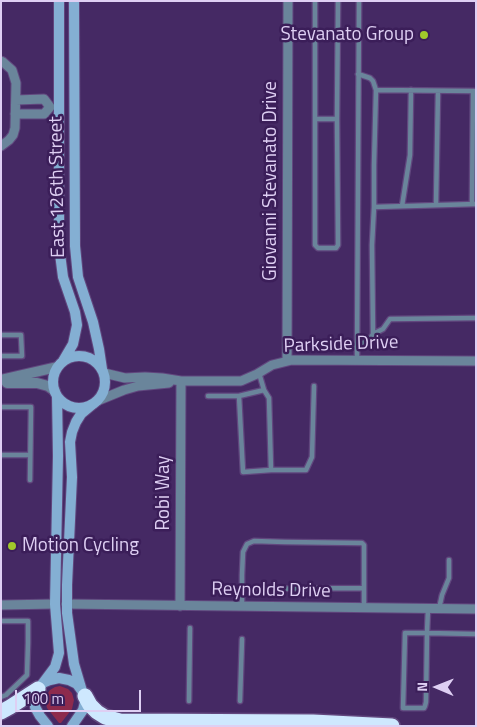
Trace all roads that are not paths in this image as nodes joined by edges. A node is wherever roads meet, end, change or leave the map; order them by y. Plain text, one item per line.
1 (59, 1) edge
2 (74, 1) edge
3 (288, 1) edge
4 (315, 1) edge
5 (338, 1) edge
6 (359, 1) edge
7 (1, 61) edge
8 (358, 74) junction
9 (376, 90) junction
10 (411, 90) junction
11 (438, 91) junction
12 (474, 91) edge
13 (16, 100) junction
14 (54, 107) junction
15 (73, 107) junction
16 (16, 114) junction
17 (315, 119) junction
18 (337, 119) junction
19 (1, 146) edge
20 (474, 204) edge
21 (436, 205) junction
22 (402, 206) junction
23 (374, 207) junction
24 (476, 318) edge
25 (373, 334) junction
26 (1, 335) edge
27 (357, 347) junction
28 (1, 356) edge
29 (357, 360) junction
30 (476, 361) edge
31 (287, 362) junction
32 (60, 364) junction
33 (104, 371) junction
34 (259, 373) junction
35 (1, 381) edge
36 (182, 381) junction
37 (314, 386) dead end
38 (264, 390) junction
39 (56, 393) junction
40 (208, 396) dead end
41 (238, 396) junction
42 (95, 403) junction
43 (1, 407) edge
44 (1, 455) edge
45 (30, 455) junction
46 (271, 470) junction
47 (30, 480) dead end
48 (449, 560) dead end
49 (364, 588) junction
50 (242, 589) junction
51 (55, 604) junction
52 (66, 604) junction
53 (1, 605) edge
54 (180, 606) junction
55 (242, 606) junction
56 (364, 608) junction
57 (428, 609) junction
58 (439, 609) junction
59 (476, 609) edge
60 (1, 621) edge
61 (190, 628) dead end
62 (427, 633) junction
63 (476, 634) edge
64 (242, 639) dead end
65 (41, 686) junction
66 (83, 694) junction
67 (1, 697) edge
68 (189, 701) dead end
69 (240, 701) dead end
70 (1, 712) edge
71 (48, 726) edge
72 (72, 726) edge
73 (392, 726) edge

1 - 14 main road, East 126th Street
2 - 15 main road, East 126th Street
3 - 31 street, Giovanni Stevanato Drive
4 - 17 lane
5 - 18 lane
6 - 8 lane
7 - 13 street
8 - 9 lane
8 - 27 lane
9 - 10 lane
9 - 23 lane
10 - 11 lane
10 - 22 lane
11 - 12 lane
11 - 21 lane
12 - 20 lane
13 - 14 street
13 - 16 street
14 - 15 street
14 - 16 street
14 - 32 main road, East 126th Street
15 - 33 main road, East 126th Street
16 - 19 street
17 - 18 lane
17 - 18 lane
20 - 21 lane
21 - 22 lane
22 - 23 lane
23 - 25 lane
24 - 25 lane
25 - 27 lane
26 - 28 lane
27 - 29 lane
29 - 30 street, Parkside Drive
29 - 31 street, Parkside Drive
31 - 34 street, Parkside Drive
32 - 33 main road
32 - 35 street
32 - 39 main road
33 - 36 street, Parkside Drive
33 - 42 main road
34 - 36 street, Parkside Drive
34 - 38 lane
35 - 39 street
36 - 42 street, Parkside Drive
36 - 54 street, Robi Way
37 - 46 lane
38 - 41 lane
38 - 46 lane
39 - 42 main road
39 - 51 main road
40 - 41 lane
41 - 46 lane
42 - 52 main road
43 - 45 lane
44 - 45 lane
45 - 47 lane
48 - 58 lane
49 - 50 lane
49 - 50 lane
49 - 56 lane
50 - 55 lane
51 - 53 street
51 - 65 main road
52 - 54 street, Reynolds Drive
52 - 66 main road
54 - 55 street, Reynolds Drive
55 - 56 street, Reynolds Drive
56 - 57 street, Reynolds Drive
57 - 58 street, Reynolds Drive
57 - 62 lane
58 - 59 street, Reynolds Drive
60 - 67 lane
61 - 68 lane
62 - 62 lane
62 - 63 lane
64 - 69 lane
65 - 66 main road
65 - 70 highway
65 - 71 main road
66 - 72 main road
66 - 73 highway

